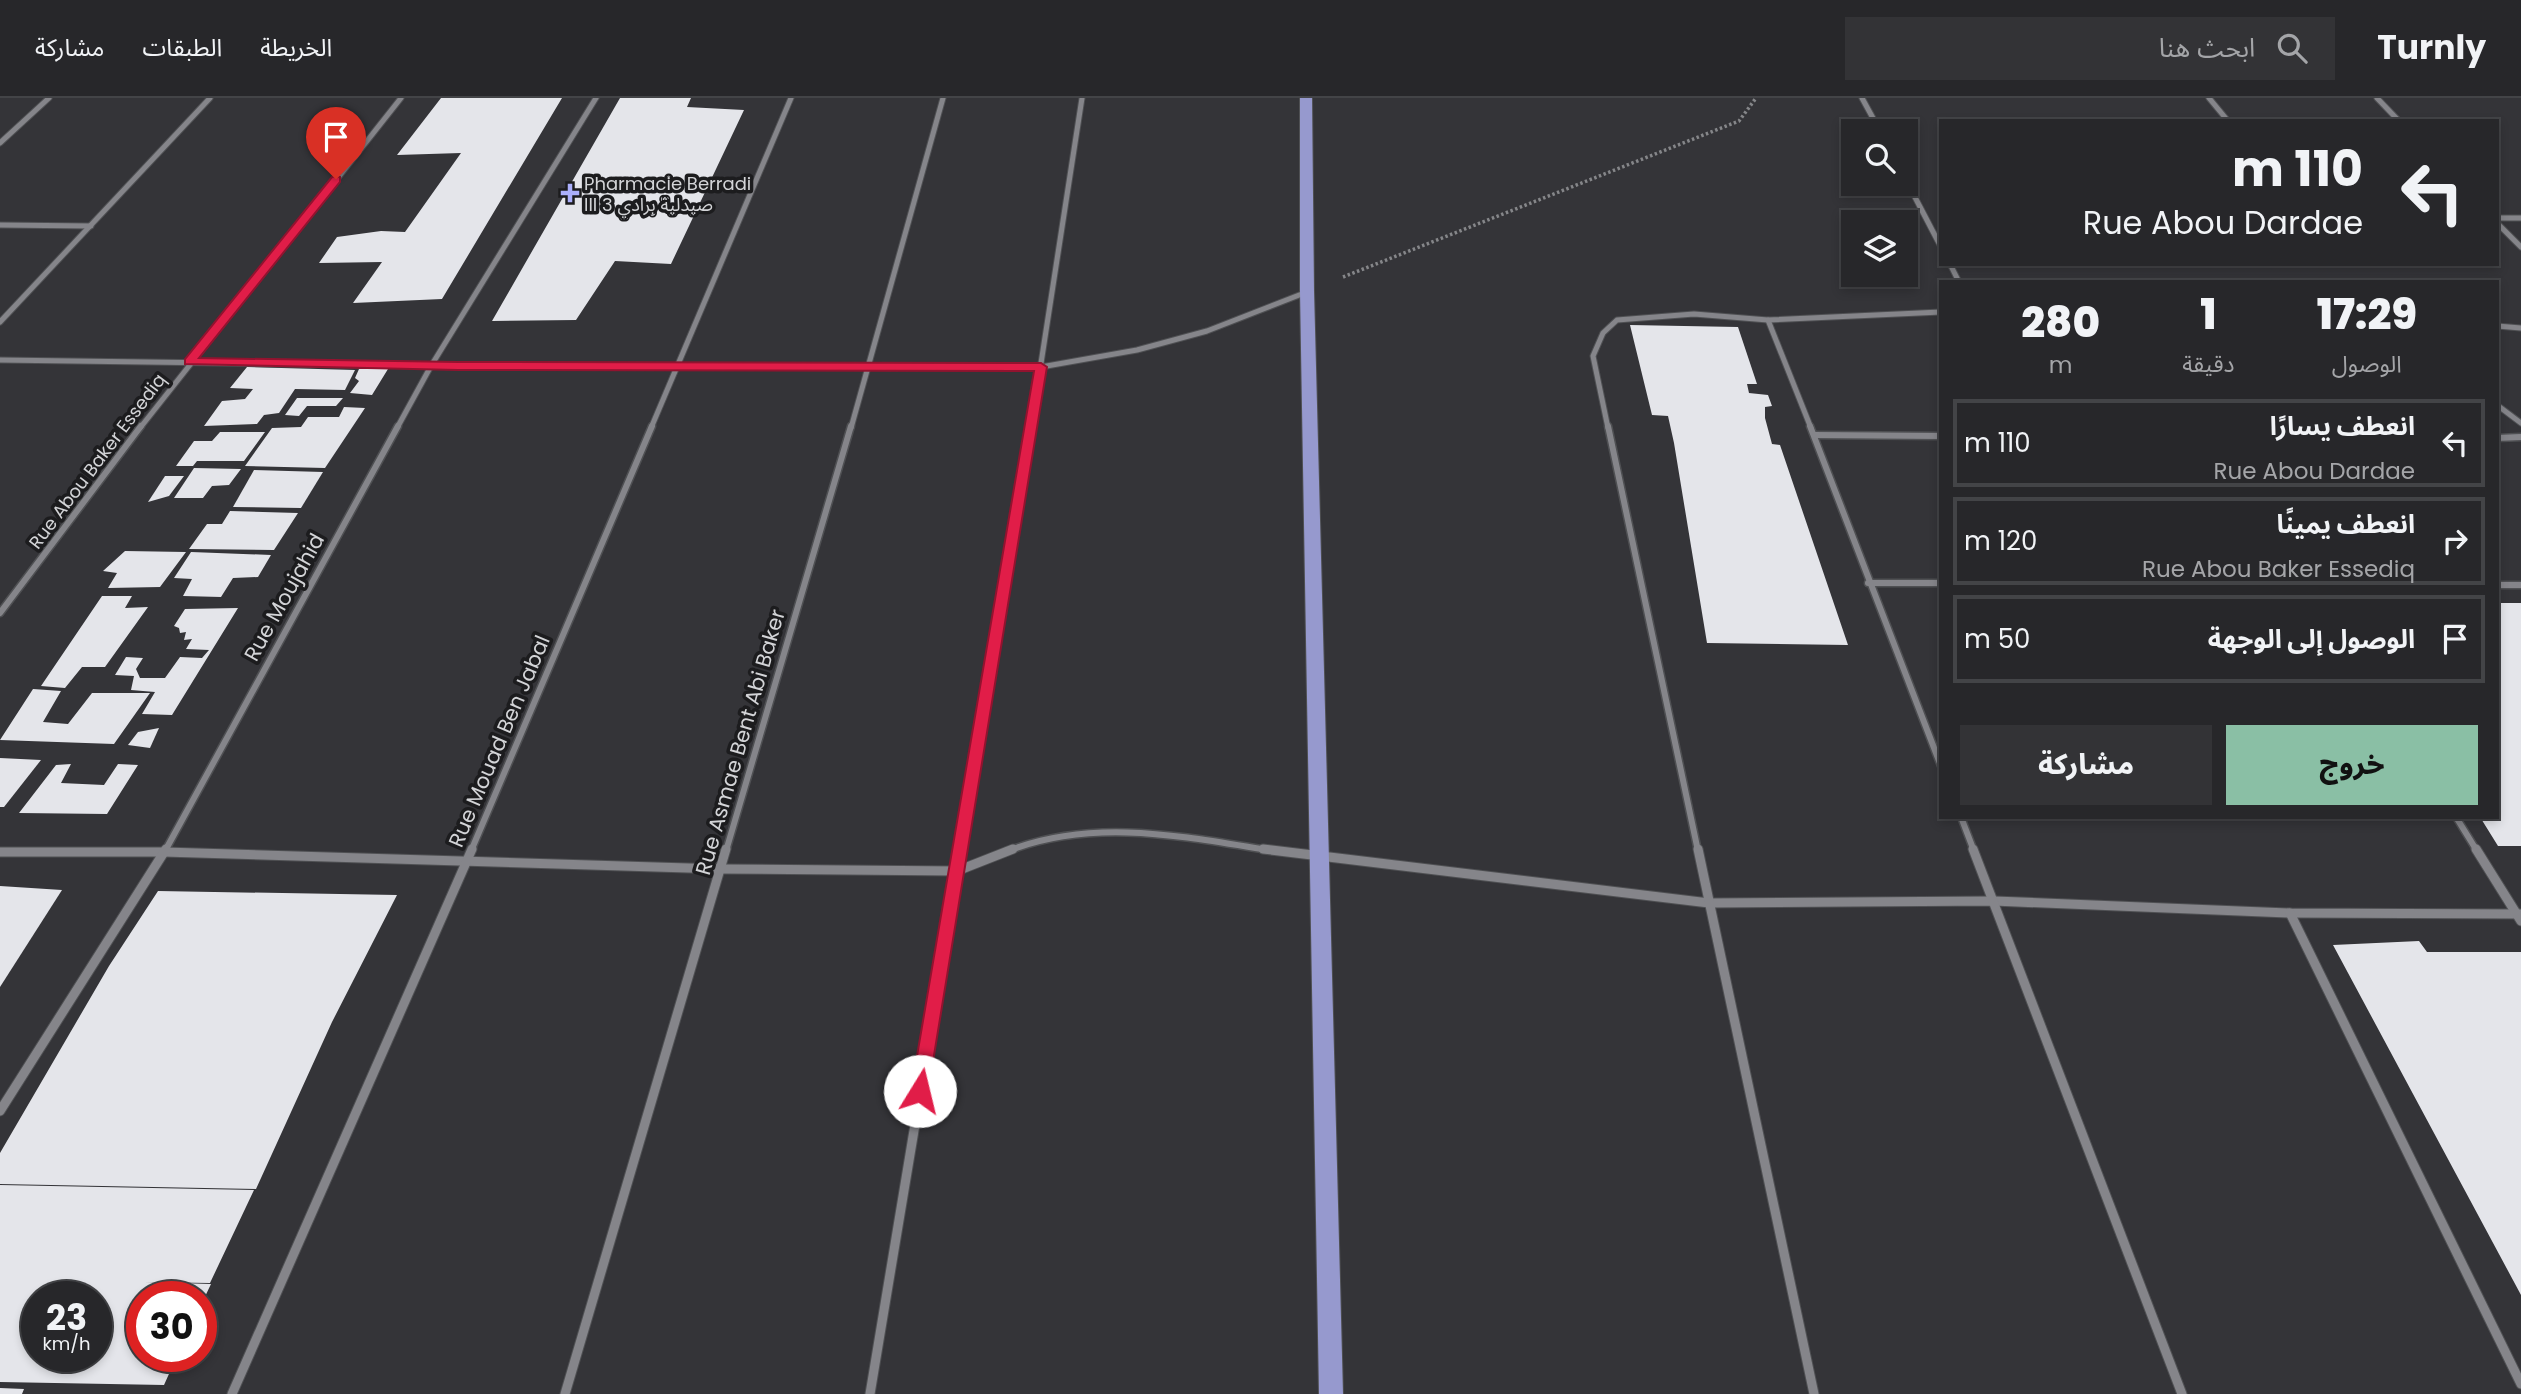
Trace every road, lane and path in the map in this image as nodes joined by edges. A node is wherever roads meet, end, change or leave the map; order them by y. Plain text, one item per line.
1 (49, 98) edge
2 (211, 98) edge
3 (401, 98) edge
4 (596, 98) edge
5 (791, 98) edge
6 (943, 98) edge
7 (1082, 98) edge
8 (1306, 98) edge
9 (1756, 98) edge
10 (1862, 98) edge
11 (2209, 98) edge
12 (2377, 98) edge
13 (1873, 119) edge
14 (2226, 119) edge
15 (2397, 119) edge
16 (0, 143) edge
17 (1914, 196) edge
18 (2521, 218) edge
19 (2499, 220) edge
20 (2499, 222) edge
21 (0, 225) edge
22 (90, 226) junction
23 (1939, 243) edge
24 (2521, 247) edge
25 (1307, 291) junction
26 (1939, 312) edge
27 (1768, 320) junction
28 (0, 322) edge
29 (2499, 326) edge
30 (2521, 328) edge
31 (0, 360) edge
32 (189, 362) junction
33 (431, 366) junction
34 (678, 366) junction
35 (869, 366) junction
36 (1041, 367) junction
37 (2499, 406) edge
38 (2521, 423) edge
39 (1815, 435) junction
40 (1939, 436) edge
41 (2499, 438) edge
42 (2521, 438) edge
43 (1868, 583) junction
44 (1939, 583) edge
45 (2499, 585) edge
46 (2521, 585) edge
47 (0, 613) edge
48 (1939, 761) edge
49 (1962, 819) edge
50 (2457, 819) edge
51 (0, 852) edge
52 (164, 852) junction
53 (1318, 857) junction
54 (467, 860) junction
55 (721, 869) junction
56 (957, 871) junction
57 (1994, 901) junction
58 (1709, 902) junction
59 (2290, 914) junction
60 (2519, 916) edge
61 (0, 1111) edge
62 (2521, 1384) edge
63 (232, 1394) edge
64 (565, 1394) edge
65 (870, 1394) edge
66 (1331, 1394) edge
67 (1814, 1394) edge
68 (2182, 1394) edge

1 - 16 street
2 - 22 street
3 - 32 street, Rue Abou Baker Essediq
4 - 33 street, Rue Moujahid
5 - 34 street, Rue Mouad Ben Jabal
6 - 35 street, Rue Asmae Bent Abi Baker
7 - 36 street
8 - 25 main road
9 - 25 path
10 - 13 street
11 - 14 street
12 - 15 street
17 - 23 street
18 - 19 street
20 - 24 street
21 - 22 street
22 - 28 street
25 - 36 street
25 - 53 main road
26 - 27 street
27 - 39 street
27 - 58 street
29 - 30 street
31 - 32 street
32 - 33 street
32 - 47 street, Rue Abou Baker Essediq
33 - 34 street
33 - 52 street, Rue Moujahid
34 - 35 street
34 - 54 street, Rue Mouad Ben Jabal
35 - 36 street
35 - 55 street, Rue Asmae Bent Abi Baker
36 - 56 street
37 - 38 street
39 - 40 street
39 - 43 street
41 - 42 street
43 - 44 street
43 - 48 street
45 - 46 street
49 - 57 street
50 - 60 street
51 - 52 street
52 - 54 street
52 - 61 street, Rue Moujahid
53 - 56 street
53 - 58 street
53 - 66 main road
54 - 55 street
54 - 63 street, Rue Mouad Ben Jabal
55 - 56 street
55 - 64 street, Rue Asmae Bent Abi Baker
56 - 65 street
57 - 58 street
57 - 59 street
57 - 68 street
58 - 67 street
59 - 60 street
59 - 62 street

